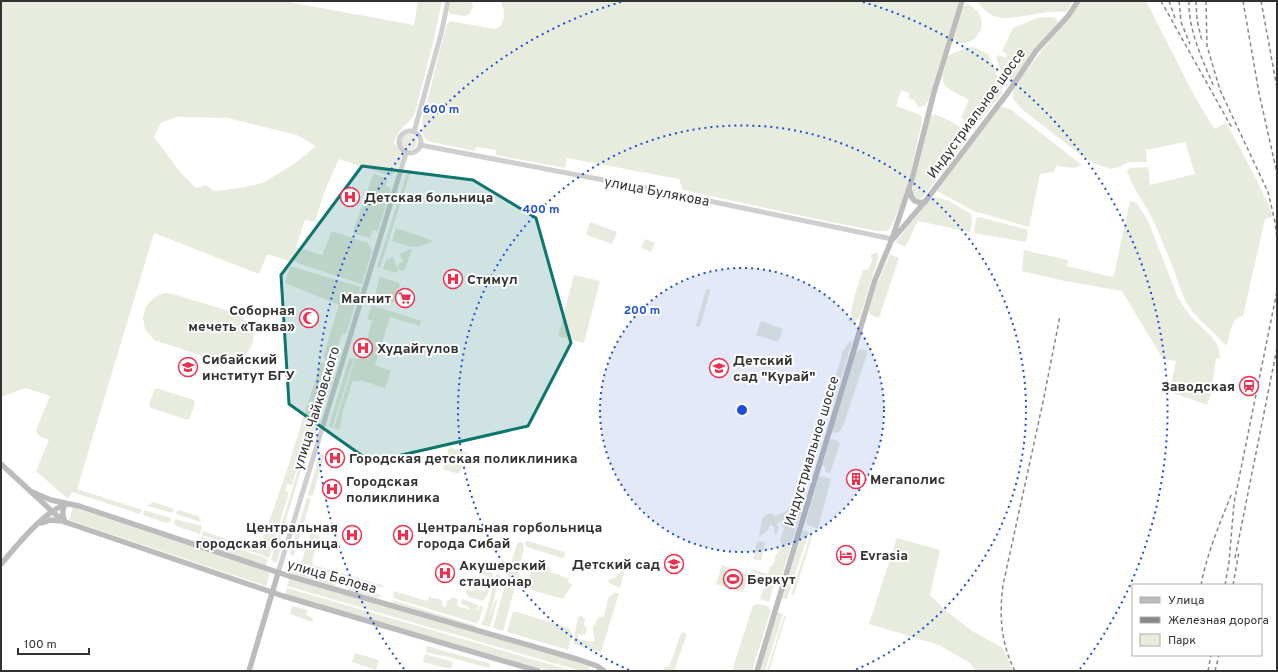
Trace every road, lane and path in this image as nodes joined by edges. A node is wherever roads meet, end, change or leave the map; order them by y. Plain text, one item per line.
1 (448, 1) edge
2 (962, 1) edge
3 (1078, 1) edge
4 (414, 132) junction
5 (420, 145) junction
6 (406, 153) junction
7 (909, 189) junction
8 (925, 202) junction
9 (892, 239) junction
10 (1, 464) edge
11 (32, 492) junction
12 (68, 504) junction
13 (52, 512) junction
14 (65, 522) junction
15 (38, 524) junction
16 (1, 564) edge
17 (278, 572) junction
18 (272, 592) junction
19 (249, 671) edge
20 (538, 671) edge
21 (604, 671) edge
22 (757, 671) edge

1 - 4 street
2 - 7 main road, Индустриальное шоссе
3 - 8 main road, Индустриальное шоссе
4 - 5 street
4 - 6 street
5 - 6 street
5 - 9 street, улица Булякова
6 - 17 street, улица Чайковского
7 - 8 main road
7 - 9 main road, Индустриальное шоссе
8 - 9 main road, Индустриальное шоссе
9 - 22 main road, Индустриальное шоссе
10 - 11 main road, улица Белова
11 - 12 main road, улица Белова
11 - 13 main road, улица Белова
12 - 13 main road
12 - 14 main road
12 - 17 main road, улица Белова
13 - 14 main road, улица Белова
13 - 15 main road
14 - 15 main road
14 - 18 main road, улица Белова
15 - 16 main road
17 - 18 main road, улица Чайковского
17 - 21 main road, улица Белова
18 - 19 main road, улица Чайковского
18 - 20 main road, улица Белова

